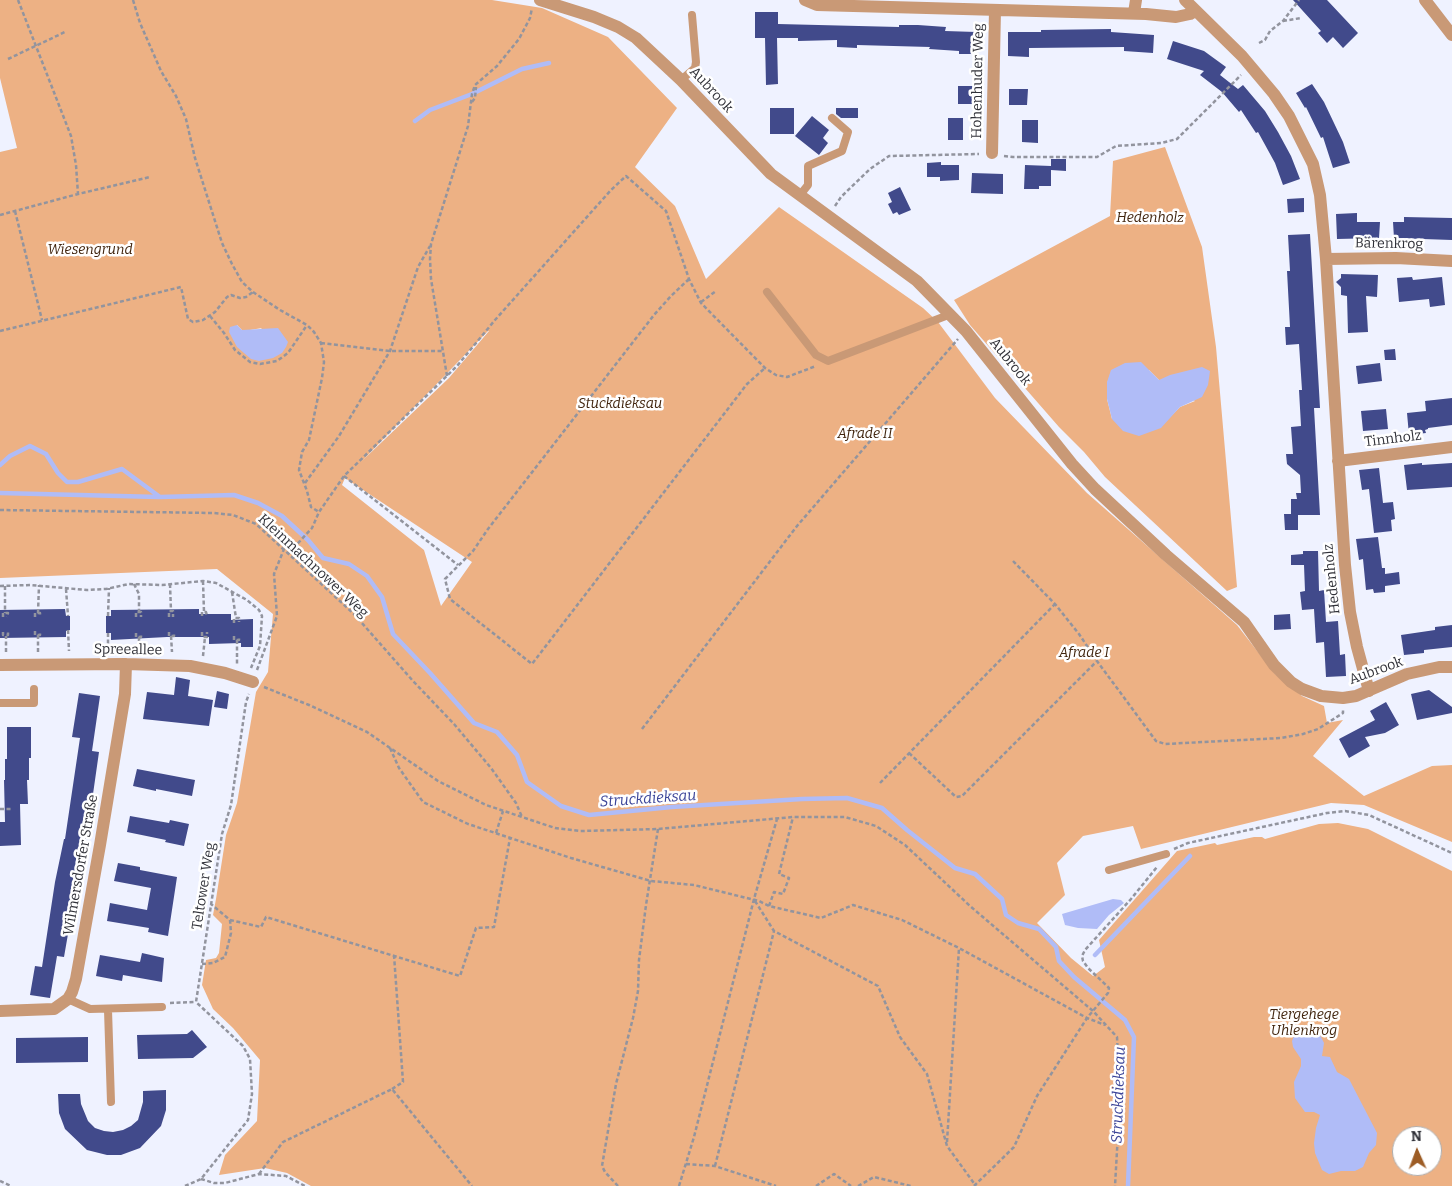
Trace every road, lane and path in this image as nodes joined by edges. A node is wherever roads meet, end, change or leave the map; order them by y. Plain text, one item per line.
1 (18, 0) edge
2 (133, 0) edge
3 (534, 0) edge
4 (540, 0) edge
5 (805, 0) edge
6 (1136, 0) edge
7 (1185, 0) edge
8 (1299, 0) edge
9 (1426, 0) edge
10 (995, 10) junction
11 (1196, 11) junction
12 (1134, 13) junction
13 (692, 15) dead end
14 (1301, 18) dead end
15 (1283, 20) junction
16 (65, 32) dead end
17 (1452, 35) edge
18 (1259, 43) dead end
19 (36, 46) junction
20 (8, 59) dead end
21 (1251, 65) junction
22 (681, 80) junction
23 (832, 118) dead end
24 (992, 153) joint
25 (971, 154) dead end
26 (150, 177) dead end
27 (78, 194) junction
28 (800, 196) junction
29 (841, 197) dead end
30 (15, 211) junction
31 (0, 215) edge
32 (431, 244) junction
33 (1326, 259) junction
34 (1452, 261) edge
35 (689, 279) junction
36 (716, 291) dead end
37 (253, 292) junction
38 (767, 292) dead end
39 (701, 303) junction
40 (951, 314) junction
41 (210, 316) junction
42 (42, 320) junction
43 (307, 325) junction
44 (0, 331) edge
45 (966, 331) junction
46 (321, 343) junction
47 (390, 351) junction
48 (443, 351) junction
49 (828, 362) junction
50 (765, 368) junction
51 (447, 376) junction
52 (1452, 447) edge
53 (1338, 461) junction
54 (344, 476) junction
55 (304, 483) junction
56 (0, 510) edge
57 (319, 512) junction
58 (284, 548) junction
59 (288, 553) junction
60 (1013, 561) dead end
61 (458, 565) junction
62 (203, 582) junction
63 (134, 584) junction
64 (170, 584) junction
65 (39, 585) junction
66 (0, 586) edge
67 (4, 586) junction
68 (109, 588) junction
69 (66, 589) junction
70 (232, 592) junction
71 (1056, 604) junction
72 (171, 611) junction
73 (139, 612) junction
74 (204, 612) junction
75 (38, 613) junction
76 (40, 616) dead end
77 (68, 616) dead end
78 (108, 616) dead end
79 (202, 616) dead end
80 (206, 616) dead end
81 (3, 617) dead end
82 (35, 617) dead end
83 (136, 617) dead end
84 (141, 617) dead end
85 (169, 617) dead end
86 (173, 617) dead end
87 (236, 618) junction
88 (239, 622) dead end
89 (234, 623) dead end
90 (68, 630) dead end
91 (8, 631) dead end
92 (35, 631) dead end
93 (40, 631) dead end
94 (3, 632) dead end
95 (169, 632) dead end
96 (174, 632) dead end
97 (202, 632) dead end
98 (207, 632) dead end
99 (108, 633) dead end
100 (136, 633) dead end
101 (141, 633) dead end
102 (38, 635) junction
103 (6, 636) junction
104 (171, 636) junction
105 (234, 636) dead end
106 (239, 636) dead end
107 (205, 637) junction
108 (236, 640) junction
109 (255, 657) dead end
110 (1097, 661) junction
111 (69, 664) junction
112 (109, 664) junction
113 (126, 664) junction
114 (3, 665) edge
115 (38, 665) junction
116 (172, 665) junction
117 (1452, 667) edge
118 (202, 669) junction
119 (234, 676) junction
120 (253, 682) junction
121 (34, 688) dead end
122 (1369, 691) junction
123 (1343, 698) junction
124 (0, 703) edge
125 (642, 729) dead end
126 (389, 747) junction
127 (909, 753) junction
128 (880, 783) dead end
129 (0, 809) edge
130 (12, 809) dead end
131 (503, 811) junction
132 (793, 817) junction
133 (523, 818) junction
134 (777, 819) junction
135 (658, 829) junction
136 (496, 834) junction
137 (510, 838) junction
138 (1452, 853) edge
139 (1166, 854) junction
140 (1109, 870) dead end
141 (650, 881) junction
142 (754, 899) junction
143 (211, 904) junction
144 (769, 906) junction
145 (230, 920) junction
146 (774, 931) junction
147 (959, 948) junction
148 (394, 955) junction
149 (202, 964) junction
150 (68, 999) junction
151 (196, 1002) junction
152 (162, 1007) joint
153 (108, 1010) junction
154 (0, 1011) edge
155 (1093, 1011) junction
156 (1087, 1018) junction
157 (1106, 1025) junction
158 (392, 1090) junction
159 (111, 1102) dead end
160 (947, 1146) junction
161 (686, 1164) junction
162 (715, 1166) junction
163 (259, 1174) junction
164 (201, 1179) junction
165 (0, 1180) edge
166 (11, 1186) edge
167 (185, 1186) edge
168 (305, 1186) edge
169 (472, 1186) edge
170 (618, 1186) edge
171 (679, 1186) edge
172 (776, 1186) edge
173 (816, 1186) edge
174 (852, 1186) edge
175 (858, 1186) edge
176 (911, 1186) edge
177 (975, 1186) edge
178 (1115, 1186) edge

1 - 19 path
2 - 37 path
3 - 32 path
4 - 22 street, Aubrook
5 - 10 street
6 - 12 street
7 - 11 street, Hedenholz
8 - 15 path
9 - 17 street
10 - 12 street
10 - 24 street, Hohenhuder Weg
11 - 12 street
11 - 21 street, Hedenholz
13 - 22 lane
14 - 15 path
15 - 18 path
16 - 19 path
19 - 20 path
19 - 27 path
21 - 24 path
21 - 33 street, Hedenholz
22 - 28 street, Aubrook
23 - 28 lane
25 - 29 path
26 - 27 path
27 - 30 path
28 - 40 street, Aubrook
30 - 31 path
30 - 42 path
32 - 47 path
32 - 48 path
33 - 34 street, Bärenkrog
33 - 53 street, Hedenholz
35 - 39 path
35 - 51 path
35 - 61 path
36 - 39 path
37 - 41 path
37 - 43 path
38 - 49 lane
39 - 50 path
40 - 45 street, Aubrook
40 - 49 lane
41 - 42 path
41 - 43 path
42 - 44 path
43 - 46 path
45 - 123 street, Aubrook
45 - 125 path
46 - 47 path
46 - 55 path
47 - 48 path
47 - 55 path
48 - 51 path
49 - 50 path
50 - 61 path
51 - 54 path
52 - 53 street, Tinnholz
53 - 122 street, Hedenholz
54 - 57 path
54 - 61 path
55 - 57 path
56 - 58 path, Kleinmachnower Weg
57 - 59 path
58 - 59 path, Kleinmachnower Weg
58 - 120 path, Teltower Weg
59 - 133 path, Kleinmachnower Weg
60 - 71 path
62 - 64 path
62 - 70 path
62 - 74 path
63 - 64 path
63 - 68 path
63 - 73 path
64 - 72 path
65 - 67 path
65 - 69 path
65 - 75 path
66 - 67 path
67 - 81 path
68 - 69 path
68 - 78 path
69 - 77 path
70 - 87 path
70 - 109 path
71 - 110 path
71 - 127 path
72 - 85 path
72 - 86 path
73 - 83 path
73 - 84 path
74 - 79 path
74 - 80 path
75 - 76 path
75 - 82 path
87 - 88 path
87 - 89 path
90 - 111 path
91 - 103 path
92 - 102 path
93 - 102 path
94 - 103 path
95 - 104 path
96 - 104 path
97 - 107 path
98 - 107 path
99 - 112 path
100 - 101 path
102 - 115 path
103 - 114 path
104 - 116 path
105 - 108 path
106 - 108 path
107 - 118 path
108 - 119 path
110 - 123 path
110 - 127 path
111 - 112 street, Spreeallee
111 - 115 street, Spreeallee
112 - 113 street, Spreeallee
113 - 116 street, Spreeallee
113 - 150 street, Wilmersdorfer Straße
114 - 115 street, Spreeallee
116 - 118 street, Spreeallee
117 - 122 street, Aubrook
118 - 119 street, Spreeallee
119 - 120 street, Spreeallee
120 - 126 path
120 - 143 path, Teltower Weg
121 - 124 lane
122 - 123 street, Aubrook
126 - 131 path
126 - 136 path
127 - 128 path
129 - 130 path
131 - 133 path
131 - 136 path
132 - 134 path
132 - 144 path
132 - 155 path
133 - 135 path
134 - 135 path
134 - 142 path
135 - 141 path
136 - 137 path
137 - 141 path
137 - 148 path
138 - 139 path
139 - 140 lane
139 - 155 path
141 - 142 path
141 - 170 path
142 - 144 path
142 - 146 path
142 - 161 path
143 - 145 path
143 - 149 path, Teltower Weg
144 - 147 path
145 - 148 path
145 - 149 path
146 - 160 path
146 - 162 path
147 - 156 path
147 - 160 path
148 - 158 path
149 - 151 path, Teltower Weg
150 - 153 lane
150 - 154 street
151 - 152 path
151 - 164 path
152 - 153 lane
153 - 159 lane
155 - 156 path
155 - 157 path
156 - 157 path
156 - 177 path
157 - 178 path
158 - 163 path
158 - 169 path
160 - 177 path
161 - 162 path
161 - 171 path
162 - 172 path
163 - 164 path
163 - 168 path
164 - 167 path
165 - 166 path
173 - 174 path
175 - 176 path

